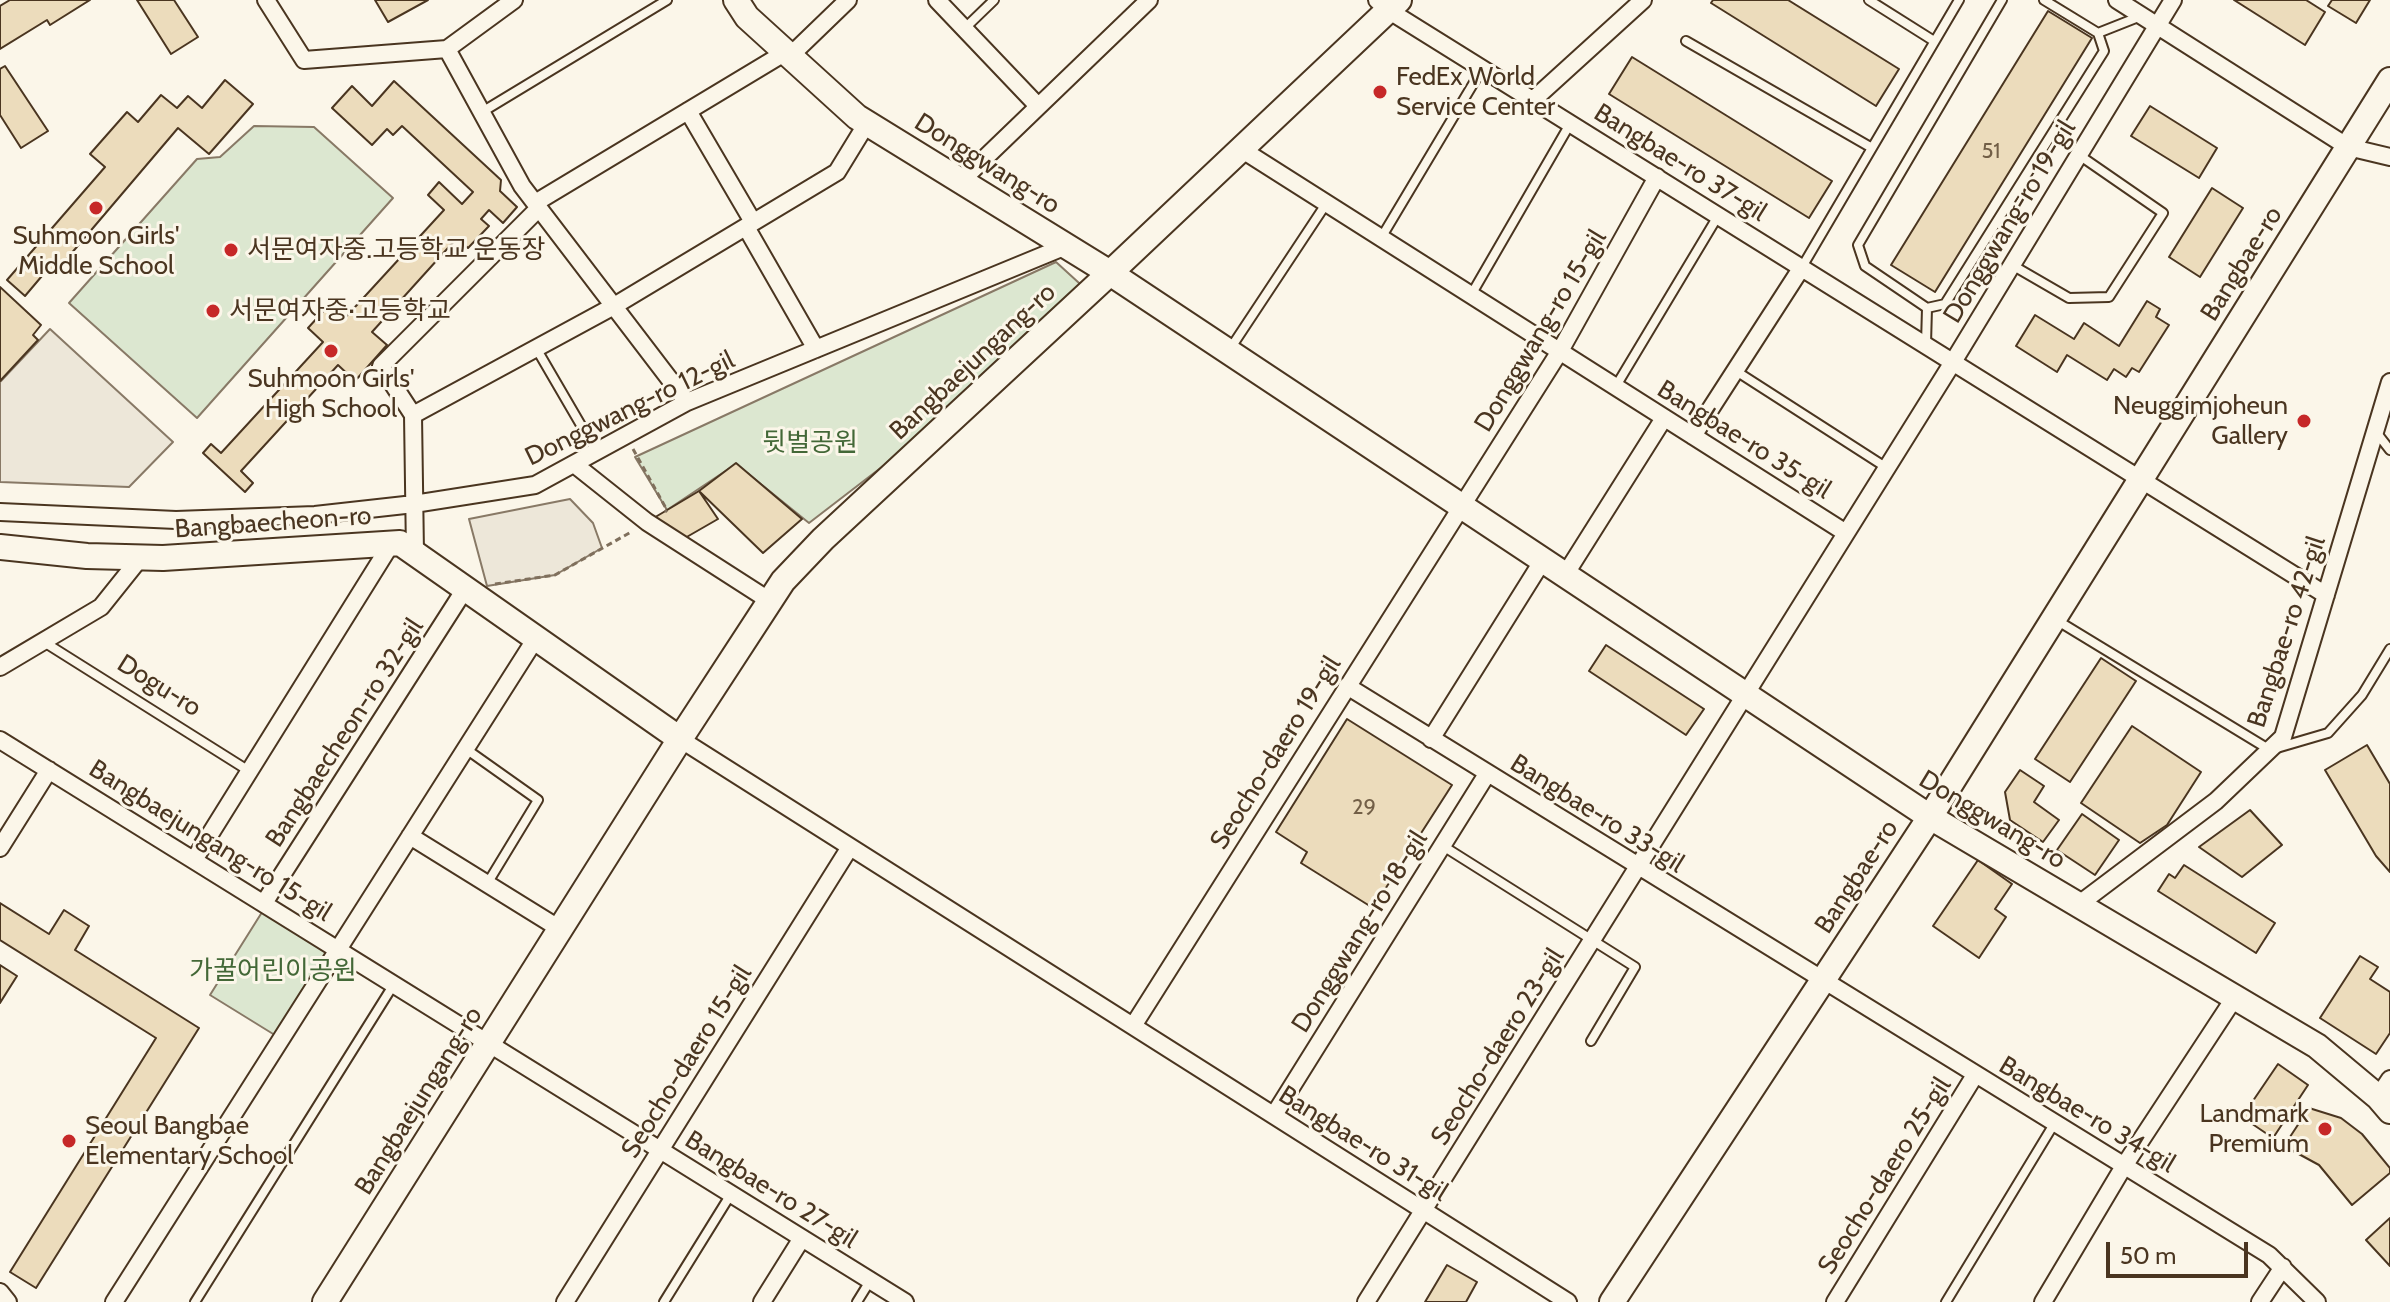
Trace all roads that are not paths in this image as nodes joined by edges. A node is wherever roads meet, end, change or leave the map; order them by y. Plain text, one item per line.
1 (266, 0) edge
2 (514, 0) edge
3 (667, 0) edge
4 (736, 0) edge
5 (937, 0) edge
6 (994, 0) edge
7 (1149, 0) edge
8 (1643, 0) edge
9 (1869, 0) edge
10 (1959, 0) edge
11 (2002, 0) edge
12 (2044, 0) edge
13 (2117, 0) edge
14 (2173, 0) edge
15 (842, 2) edge
16 (1388, 3) edge
17 (2141, 16) junction
18 (2158, 27) junction
19 (964, 29) junction
20 (2098, 33) junction
21 (1686, 41) dead end
22 (1934, 41) junction
23 (447, 49) junction
24 (788, 54) junction
25 (1483, 69) junction
26 (2390, 80) edge
27 (1533, 100) junction
28 (1038, 106) junction
29 (688, 111) junction
30 (481, 112) junction
31 (867, 123) junction
32 (1570, 123) junction
33 (2348, 147) junction
34 (1872, 148) junction
35 (1241, 149) junction
36 (2079, 155) junction
37 (2390, 157) edge
38 (1657, 177) junction
39 (961, 181) junction
40 (1327, 203) junction
41 (537, 206) junction
42 (1718, 215) junction
43 (750, 225) junction
44 (1381, 238) junction
45 (1066, 246) junction
46 (2012, 265) junction
47 (1802, 267) junction
48 (1110, 273) junction
49 (1471, 295) junction
50 (614, 306) junction
51 (1927, 308) junction
52 (1926, 345) junction
53 (536, 348) junction
54 (816, 349) junction
55 (1560, 351) junction
56 (1228, 352) junction
57 (1953, 362) junction
58 (1735, 370) junction
59 (2390, 382) edge
60 (1616, 387) junction
61 (687, 402) junction
62 (413, 415) junction
63 (1664, 418) junction
64 (2375, 430) junction
65 (1693, 436) junction
66 (2390, 450) edge
67 (597, 451) junction
68 (574, 464) junction
69 (1887, 468) junction
70 (2141, 479) junction
71 (414, 504) junction
72 (1463, 507) junction
73 (0, 512) edge
74 (1846, 533) junction
75 (391, 544) junction
76 (0, 547) edge
77 (415, 553) junction
78 (141, 557) junction
79 (1543, 560) junction
80 (1565, 575) junction
81 (465, 589) junction
82 (2326, 595) junction
83 (770, 601) junction
84 (2054, 618) junction
85 (536, 638) junction
86 (43, 641) junction
87 (2390, 649) edge
88 (0, 667) edge
89 (1347, 686) junction
90 (1745, 695) junction
91 (680, 739) junction
92 (1431, 739) junction
93 (0, 740) edge
94 (465, 749) junction
95 (2270, 750) junction
96 (49, 770) junction
97 (249, 771) junction
98 (1487, 774) junction
99 (1930, 817) junction
100 (410, 836) junction
101 (1442, 845) junction
102 (850, 847) junction
103 (0, 848) edge
104 (194, 860) junction
105 (1638, 868) junction
106 (487, 884) junction
107 (264, 903) junction
108 (2078, 905) junction
109 (560, 929) junction
110 (1593, 940) junction
111 (339, 949) junction
112 (1822, 982) junction
113 (394, 983) junction
114 (2235, 997) junction
115 (1133, 1026) junction
116 (1591, 1041) dead end
117 (489, 1042) junction
118 (1975, 1075) junction
119 (2386, 1096) edge
120 (1274, 1115) junction
121 (2054, 1124) junction
122 (661, 1149) junction
123 (2124, 1166) junction
124 (732, 1193) junction
125 (1424, 1210) junction
126 (802, 1238) junction
127 (2283, 1267) junction
128 (871, 1280) junction
129 (0, 1292) edge
130 (8, 1302) edge
131 (114, 1302) edge
132 (195, 1302) edge
133 (325, 1302) edge
134 (565, 1302) edge
135 (664, 1302) edge
136 (762, 1302) edge
137 (857, 1302) edge
138 (905, 1302) edge
139 (1366, 1302) edge
140 (1568, 1302) edge
141 (1612, 1302) edge
142 (1835, 1302) edge
143 (1946, 1302) edge
144 (2043, 1302) edge
145 (2260, 1302) edge
146 (2317, 1302) edge

1 - 23 street
2 - 23 street
3 - 30 lane
4 - 24 street, Donggwang-ro
5 - 19 street
6 - 19 lane
7 - 28 street
8 - 27 street
9 - 22 lane
10 - 22 lane
11 - 51 lane
12 - 20 lane
13 - 17 street
14 - 18 street, Donggwang-ro 19-gil
15 - 24 street
16 - 25 street, Bangbae-ro 37-gil
16 - 35 street, Bangbaejungang-ro
17 - 18 street
17 - 20 lane
18 - 33 street
18 - 36 street, Donggwang-ro 19-gil
19 - 28 street
20 - 51 lane
21 - 34 lane
22 - 34 lane
23 - 30 street
24 - 29 street
24 - 31 street, Donggwang-ro
25 - 27 street, Bangbae-ro 37-gil
25 - 44 lane
26 - 33 street, Bangbae-ro
27 - 32 street, Bangbae-ro 37-gil
28 - 39 street
29 - 41 street
29 - 43 street
30 - 41 street
31 - 39 street, Donggwang-ro
31 - 43 street
32 - 38 street, Bangbae-ro 37-gil
32 - 49 lane
33 - 37 street
33 - 70 street, Bangbae-ro
34 - 47 lane
35 - 40 street, Bangbae-ro 35-gil
35 - 48 street, Bangbaejungang-ro
36 - 46 street, Donggwang-ro 19-gil
36 - 46 lane
38 - 42 street, Bangbae-ro 37-gil
38 - 55 street, Donggwang-ro 15-gil
39 - 45 street, Donggwang-ro
40 - 44 street, Bangbae-ro 35-gil
40 - 56 lane
41 - 50 street
41 - 62 street
42 - 47 street, Bangbae-ro 37-gil
42 - 60 lane, Bangbae-ro 35-gil
43 - 50 street
43 - 54 street
44 - 49 street, Bangbae-ro 35-gil
45 - 48 street, Donggwang-ro
45 - 54 street, Donggwang-ro 12-gil
46 - 57 street, Donggwang-ro 19-gil
47 - 52 street, Bangbae-ro 37-gil
47 - 58 street
48 - 56 street, Donggwang-ro
48 - 83 street, Bangbaejungang-ro
49 - 55 street, Bangbae-ro 35-gil
50 - 53 street
50 - 61 street
51 - 52 lane
52 - 57 street, Bangbae-ro 37-gil
53 - 62 street
53 - 67 lane
54 - 61 street, Donggwang-ro 12-gil
55 - 60 street, Bangbae-ro 35-gil
55 - 72 street, Donggwang-ro 15-gil
56 - 72 street, Donggwang-ro
57 - 69 street, Donggwang-ro 19-gil
57 - 70 street, Bangbae-ro 37-gil
58 - 65 street
58 - 69 lane
59 - 64 street, Bangbae-ro 42-gil
60 - 63 street, Bangbae-ro 35-gil
61 - 67 street, Donggwang-ro 12-gil
62 - 71 street
63 - 65 street, Bangbae-ro 35-gil
63 - 80 street
64 - 66 lane
64 - 82 street, Bangbae-ro 42-gil
65 - 74 street, Bangbae-ro 35-gil
67 - 68 street, Donggwang-ro 12-gil
68 - 71 street, Donggwang-ro 12-gil
68 - 83 street
69 - 74 street, Donggwang-ro 19-gil
70 - 82 street
70 - 84 street, Bangbae-ro
71 - 73 street, Donggwang-ro 12-gil
71 - 77 street
72 - 79 street, Donggwang-ro
72 - 89 street, Seocho-daero 19-gil
74 - 90 street, Donggwang-ro 19-gil
75 - 77 street, Bangbaecheon-ro
75 - 78 street, Bangbaecheon-ro
75 - 97 street
76 - 78 street, Bangbaecheon-ro
77 - 81 street, Bangbaecheon-ro
78 - 86 street
79 - 80 street, Donggwang-ro
79 - 92 street
80 - 90 street, Donggwang-ro
81 - 85 street, Bangbaecheon-ro
81 - 107 street, Bangbaecheon-ro 32-gil
82 - 95 street, Bangbae-ro 42-gil
83 - 91 street, Bangbaejungang-ro
84 - 95 lane
84 - 99 street, Bangbae-ro
85 - 91 street, Bangbaecheon-ro
85 - 94 street
86 - 88 street
86 - 97 lane, Dogu-ro
87 - 95 lane
89 - 92 street, Bangbae-ro 33-gil
89 - 115 street, Seocho-daero 19-gil
90 - 99 street, Donggwang-ro
90 - 105 street, Seocho-daero 23-gil
91 - 102 street
91 - 109 street, Bangbaejungang-ro
92 - 98 street, Bangbae-ro 33-gil
93 - 96 street, Bangbaejungang-ro 15-gil
94 - 100 street
94 - 106 lane
95 - 108 street, Bangbae-ro 42-gil
96 - 103 street
96 - 104 street, Bangbaejungang-ro 15-gil
97 - 104 street
98 - 101 street, Donggwang-ro 18-gil
98 - 105 street, Bangbae-ro 33-gil
99 - 108 street, Donggwang-ro
99 - 112 street, Bangbae-ro
100 - 106 street
100 - 111 street
101 - 110 lane, Seocho-daero 23-gil
101 - 120 street, Donggwang-ro 18-gil
102 - 115 street, Bangbae-ro 31-gil
102 - 122 street, Seocho-daero 15-gil
104 - 107 street, Bangbaejungang-ro 15-gil
105 - 110 street, Seocho-daero 23-gil
105 - 112 street, Bangbae-ro 33-gil
106 - 109 street
107 - 111 street, Bangbaejungang-ro 15-gil
108 - 114 street, Donggwang-ro
109 - 117 street, Bangbaejungang-ro
110 - 116 lane, Seocho-daero 23-gil
110 - 125 street, Seocho-daero 23-gil
111 - 113 street, Bangbaejungang-ro 15-gil
111 - 131 street
112 - 118 street, Bangbae-ro 34-gil
112 - 141 street, Bangbae-ro
113 - 117 street, Bangbaejungang-ro 15-gil
113 - 132 lane
114 - 119 street, Donggwang-ro
114 - 123 street
115 - 120 street, Bangbae-ro 31-gil
117 - 122 street, Bangbae-ro 27-gil
117 - 133 street, Bangbaejungang-ro
118 - 121 street, Bangbae-ro 34-gil
118 - 142 street, Seocho-daero 25-gil
120 - 125 street, Bangbae-ro 31-gil
121 - 123 street, Bangbae-ro 34-gil
121 - 143 lane
122 - 124 street, Bangbae-ro 27-gil
122 - 134 street, Seocho-daero 15-gil
123 - 127 street, Bangbae-ro 34-gil
123 - 144 street
124 - 126 street, Bangbae-ro 27-gil
124 - 135 lane
125 - 139 street, Seocho-daero 23-gil
125 - 140 street, Bangbae-ro 31-gil
126 - 128 street, Bangbae-ro 27-gil
126 - 136 street
127 - 145 street
127 - 146 street, Bangbae-ro 34-gil
128 - 137 lane
128 - 138 street, Bangbae-ro 27-gil
129 - 130 street

